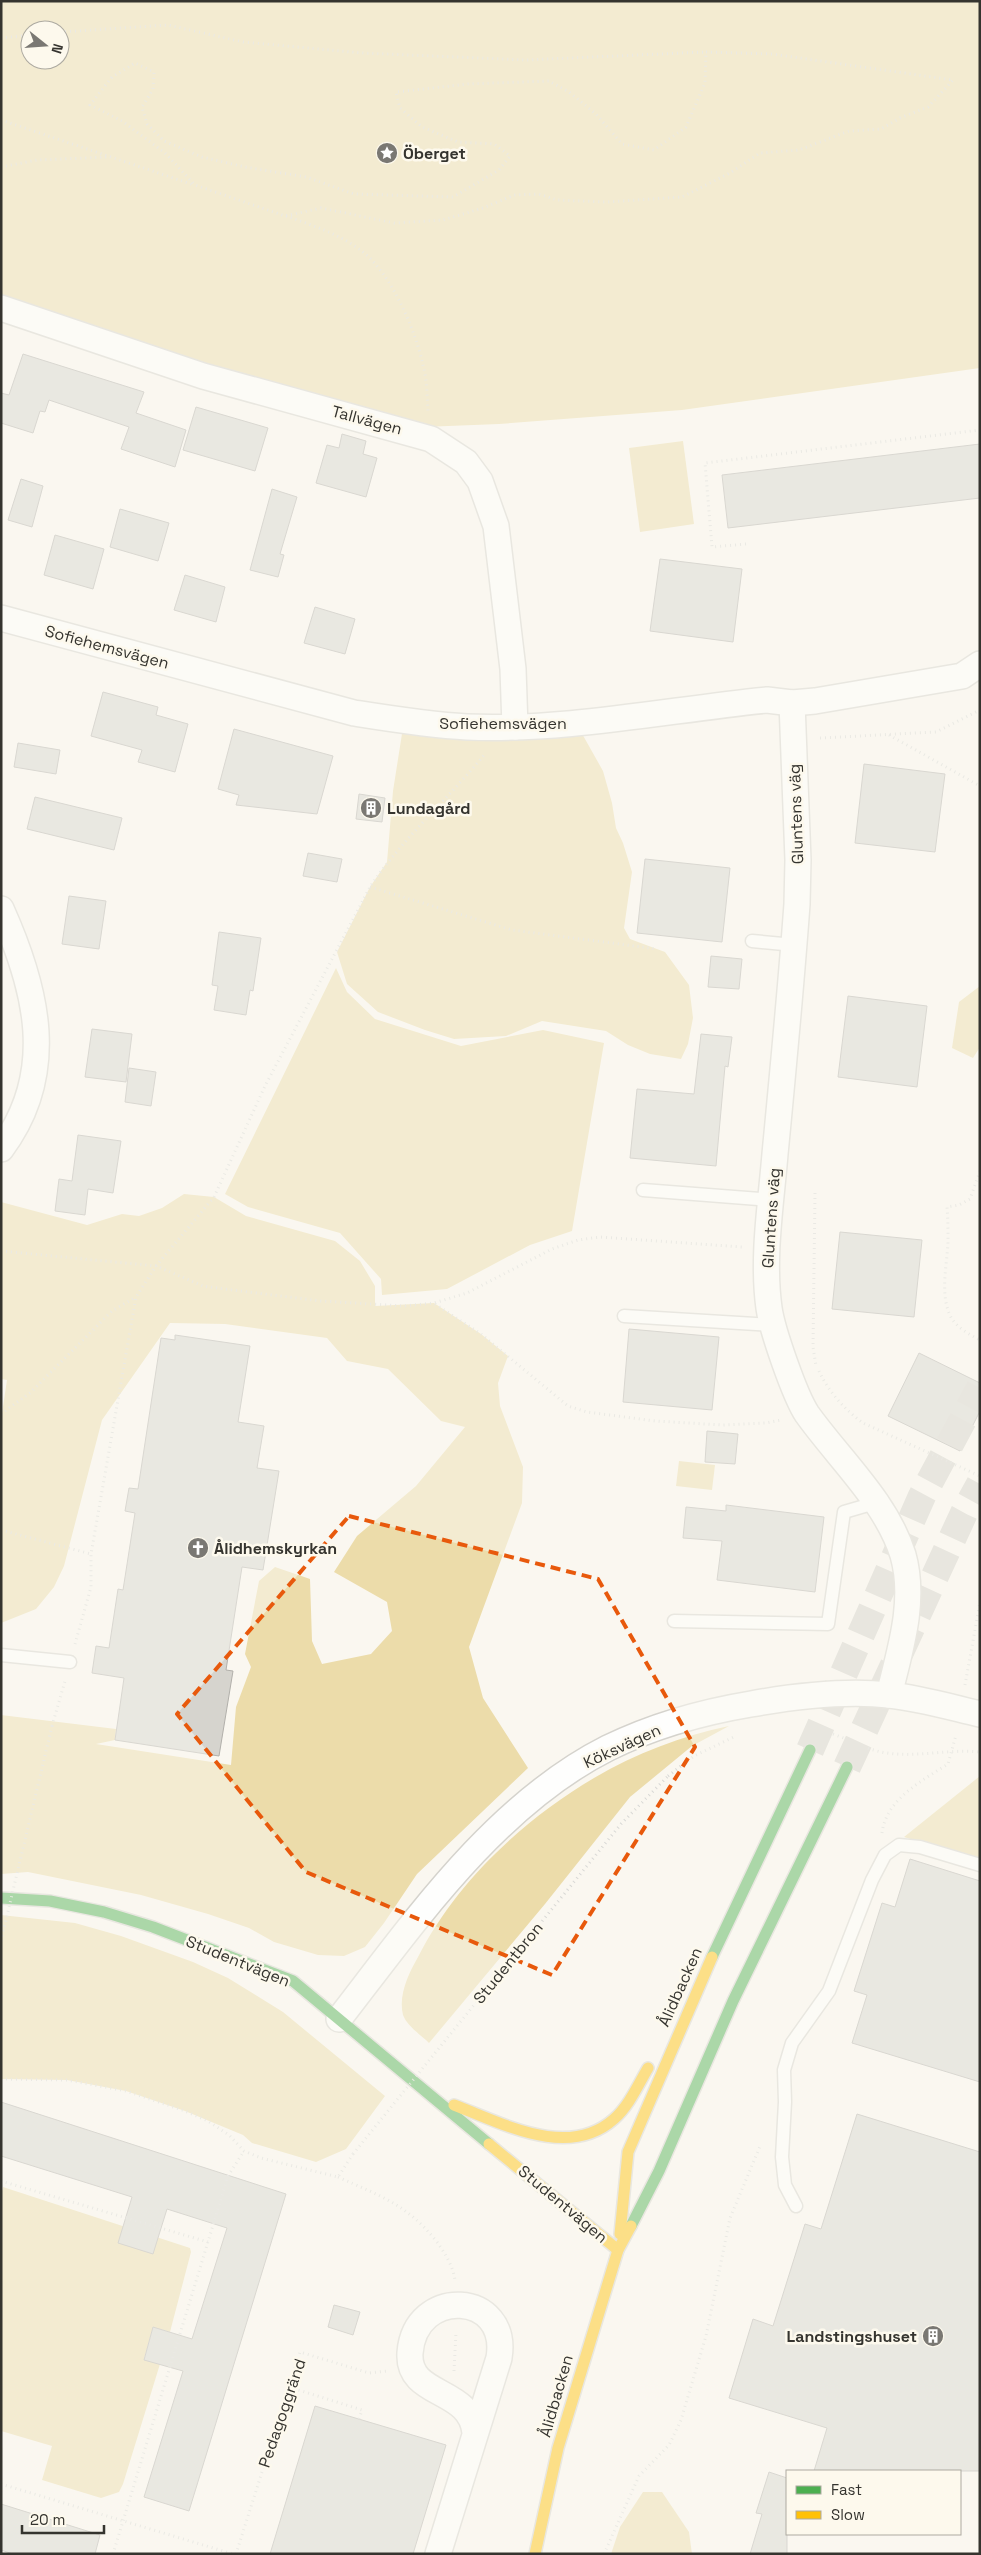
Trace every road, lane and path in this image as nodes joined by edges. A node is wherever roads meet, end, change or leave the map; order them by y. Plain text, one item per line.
1 (70, 31) edge
2 (20, 36) edge
3 (1, 38) edge
4 (706, 52) junction
5 (1, 120) edge
6 (112, 157) junction
7 (1, 167) edge
8 (195, 185) junction
9 (285, 216) junction
10 (1, 308) edge
11 (980, 430) edge
12 (431, 439) junction
13 (746, 544) dead end
14 (2, 621) edge
15 (980, 664) edge
16 (792, 703) junction
17 (980, 710) edge
18 (515, 726) junction
19 (888, 735) junction
20 (794, 740) junction
21 (491, 748) dead end
22 (980, 786) edge
23 (370, 887) junction
24 (1, 909) edge
25 (752, 941) dead end
26 (794, 945) junction
27 (657, 949) dead end
28 (1, 1150) edge
29 (980, 1171) edge
30 (643, 1190) dead end
31 (815, 1193) dead end
32 (772, 1200) junction
33 (767, 1249) junction
34 (1, 1251) edge
35 (156, 1266) junction
36 (136, 1297) junction
37 (434, 1303) junction
38 (624, 1316) dead end
39 (774, 1325) junction
40 (980, 1340) edge
41 (806, 1412) junction
42 (1, 1414) edge
43 (980, 1476) edge
44 (875, 1503) junction
45 (1, 1530) edge
46 (91, 1554) junction
47 (980, 1602) edge
48 (674, 1621) dead end
49 (978, 1622) edge
50 (1, 1655) edge
51 (70, 1662) junction
52 (963, 1692) dead end
53 (889, 1695) junction
54 (980, 1714) edge
55 (957, 1728) dead end
56 (810, 1750) tunnel mouth
57 (954, 1750) junction
58 (980, 1752) edge
59 (848, 1767) tunnel mouth
60 (668, 1776) dead end
61 (885, 1855) junction
62 (980, 1865) edge
63 (1, 1898) edge
64 (1, 1941) edge
65 (695, 1992) junction
66 (339, 2019) junction
67 (1, 2079) edge
68 (439, 2100) junction
69 (763, 2138) dead end
70 (244, 2150) junction
71 (338, 2177) junction
72 (1, 2181) edge
73 (796, 2206) dead end
74 (208, 2242) junction
75 (618, 2250) junction
76 (458, 2305) junction
77 (412, 2366) junction
78 (289, 2387) junction
79 (452, 2400) junction
80 (359, 2419) dead end
81 (475, 2434) junction
82 (1, 2484) edge
83 (123, 2521) junction
84 (113, 2554) edge
85 (234, 2554) edge
86 (438, 2554) edge
87 (536, 2554) edge
88 (604, 2554) edge

1 - 4 path
2 - 3 path
4 - 8 path
4 - 9 path
5 - 6 path
6 - 7 path
6 - 8 path
8 - 9 path
9 - 12 path
10 - 12 street, Tallvägen
11 - 13 path
12 - 18 street, Tallvägen
14 - 18 street, Sofiehemsvägen
15 - 16 street, Sofiehemsvägen
16 - 18 street, Sofiehemsvägen
16 - 20 street, Gluntens väg
17 - 19 path
19 - 20 path
19 - 22 path
20 - 26 street, Gluntens väg
21 - 23 path
23 - 27 path
23 - 35 path
24 - 28 street
25 - 26 lane
26 - 32 street, Gluntens väg
29 - 40 path
30 - 32 lane
31 - 43 path
32 - 33 street, Gluntens väg
33 - 37 path
33 - 39 street, Gluntens väg
34 - 35 path
35 - 36 path
35 - 37 path
36 - 42 path
36 - 46 path
37 - 41 path
38 - 39 lane
39 - 41 street, Gluntens väg
41 - 44 street, Gluntens väg
44 - 48 lane
44 - 53 street, Gluntens väg
45 - 46 path
46 - 51 path
47 - 49 path
49 - 52 path
50 - 51 lane
51 - 64 path, bridge
53 - 54 street, Köksvägen
53 - 66 street, Köksvägen
55 - 57 path
56 - 65 main road, Ålidbacken
57 - 58 path
57 - 61 path
59 - 75 main road, Ålidbacken
60 - 71 path, Studentbron, bridge
61 - 62 lane
61 - 73 lane
63 - 66 main road, Studentvägen
65 - 68 main road, Studentvägen
65 - 75 main road, Ålidbacken
66 - 68 main road, Studentvägen
67 - 70 path
68 - 75 main road, Studentvägen
69 - 88 path
70 - 71 path
70 - 74 path
71 - 76 path
72 - 74 path
74 - 83 path
75 - 87 main road, Ålidbacken
76 - 77 street
76 - 79 path
76 - 81 street
77 - 78 path, Pedagoggränd
77 - 79 street
78 - 80 path
78 - 85 path, Pedagoggränd
79 - 81 street
81 - 86 street
82 - 83 path
83 - 84 path
83 - 85 path

